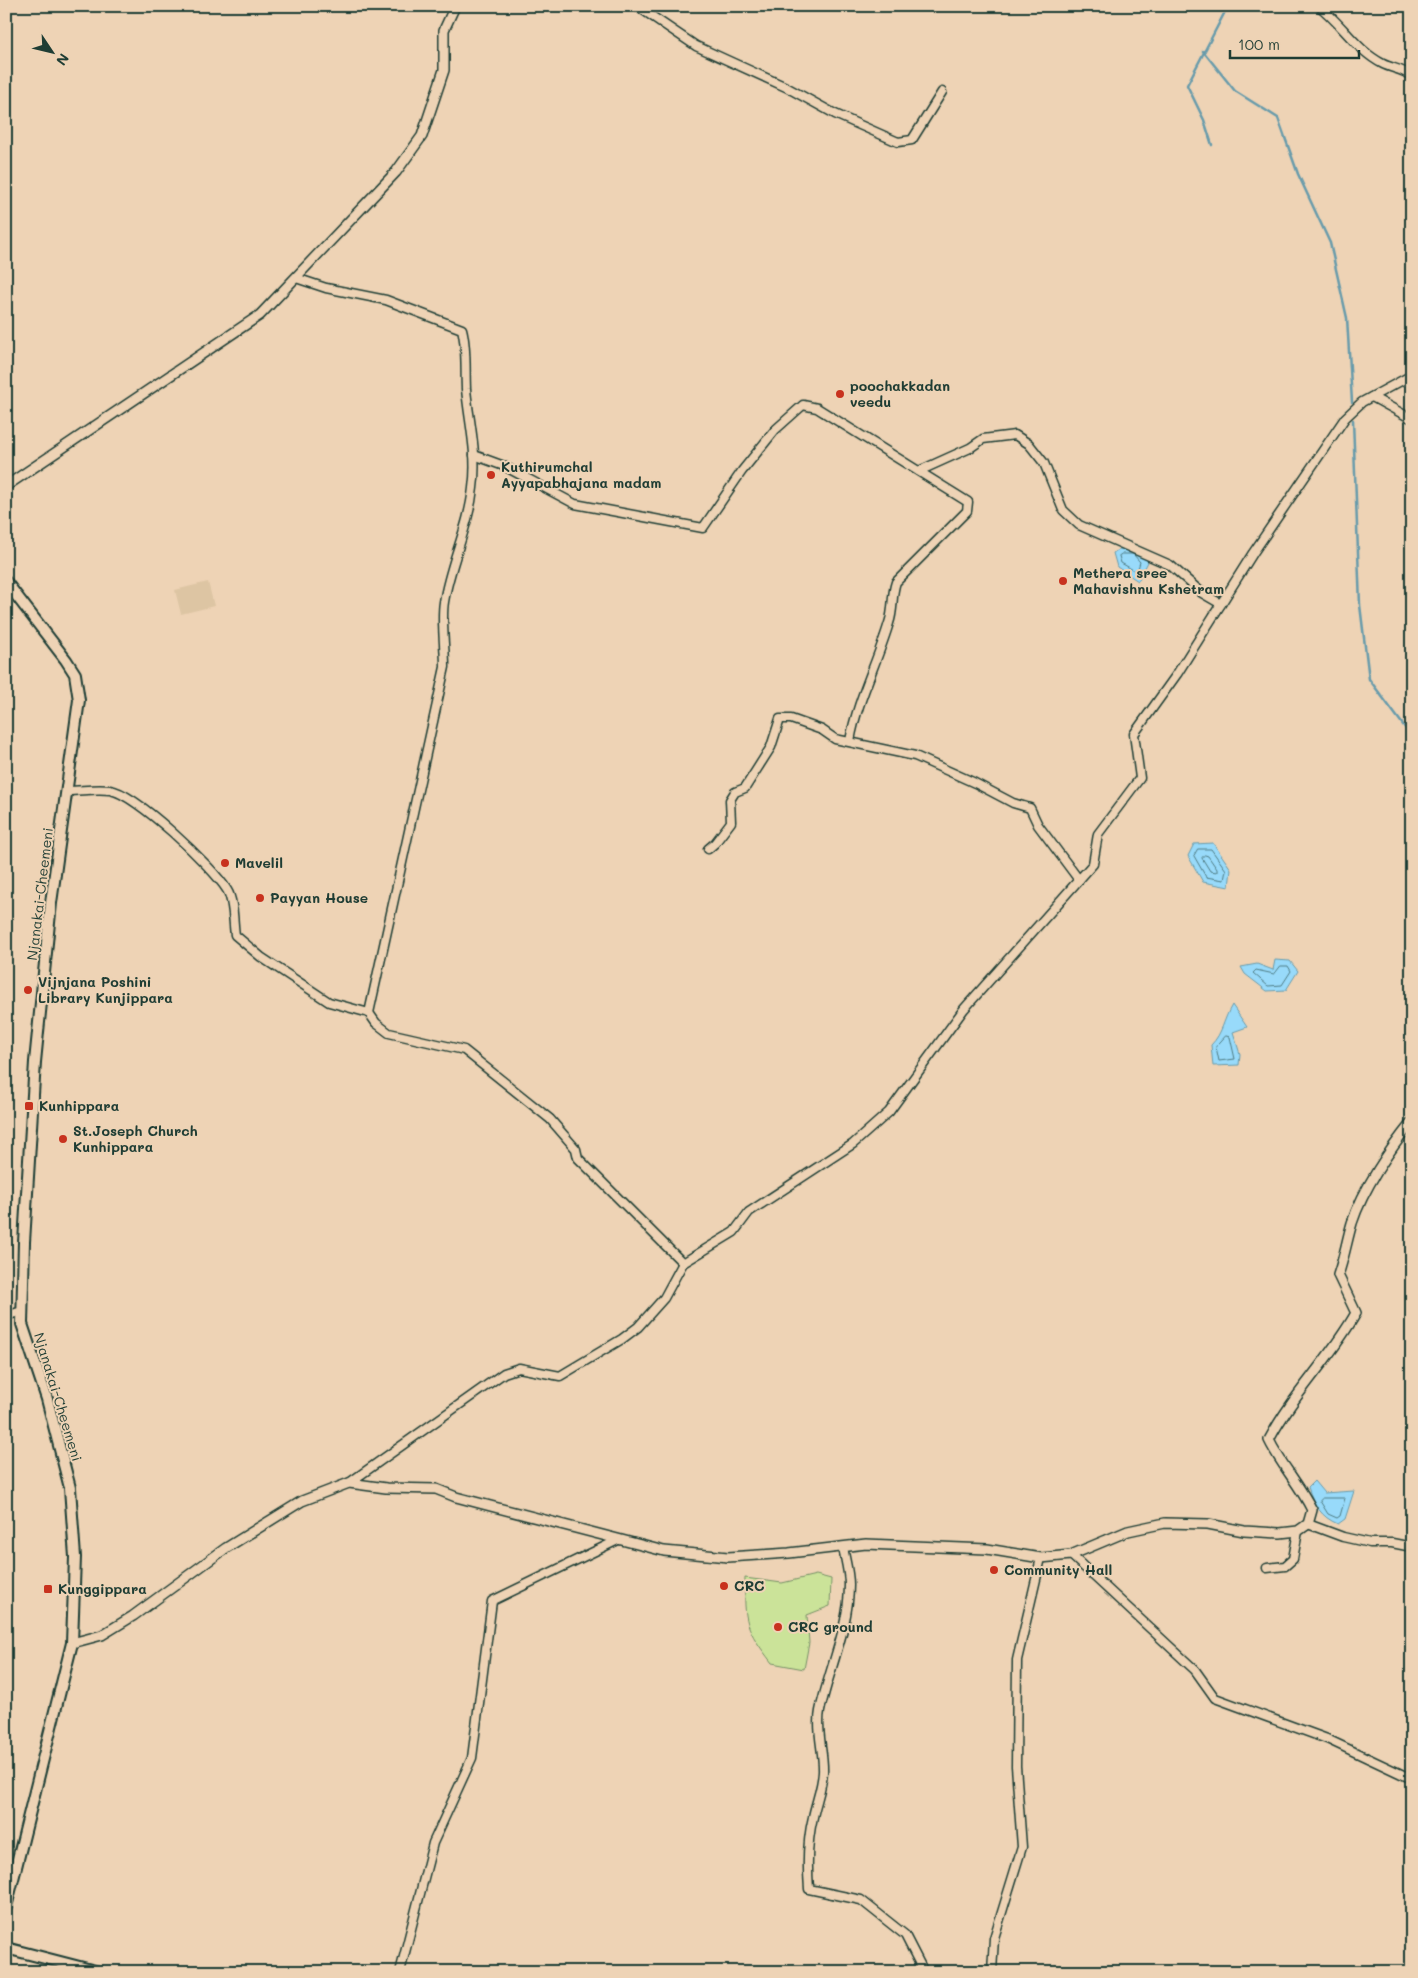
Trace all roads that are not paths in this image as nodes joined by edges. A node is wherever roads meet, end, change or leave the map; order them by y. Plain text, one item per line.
1 (455, 6) edge
2 (637, 6) edge
3 (1319, 6) edge
4 (1410, 73) edge
5 (942, 92) dead end
6 (296, 278) junction
7 (1412, 375) edge
8 (1372, 397) junction
9 (1412, 419) edge
10 (474, 455) junction
11 (919, 471) junction
12 (6, 486) edge
13 (6, 582) edge
14 (1221, 604) junction
15 (850, 741) junction
16 (68, 791) junction
17 (708, 848) dead end
18 (1080, 880) junction
19 (369, 1013) junction
20 (1412, 1122) edge
21 (683, 1263) junction
22 (22, 1311) junction
23 (6, 1316) edge
24 (349, 1483) junction
25 (1308, 1524) junction
26 (1298, 1531) junction
27 (618, 1540) junction
28 (843, 1547) junction
29 (1412, 1547) edge
30 (1071, 1555) junction
31 (1041, 1558) junction
32 (1267, 1568) dead end
33 (72, 1644) junction
34 (1412, 1779) edge
35 (6, 1908) edge
36 (6, 1948) edge
37 (99, 1972) edge
38 (400, 1972) edge
39 (924, 1972) edge
40 (992, 1972) edge

1 - 6 street
2 - 5 street
3 - 4 street
6 - 10 street
6 - 12 street
7 - 8 street
8 - 9 street
8 - 14 street
10 - 11 street
10 - 19 street
11 - 14 street
11 - 15 street
13 - 16 main road, Njanakai-Cheemeni
14 - 18 street
15 - 17 street
15 - 18 street
16 - 19 street
16 - 22 main road, Njanakai-Cheemeni
18 - 21 street
19 - 21 street
20 - 25 street
21 - 24 street
22 - 23 street
22 - 33 main road, Njanakai-Cheemeni
24 - 27 street
24 - 33 street
25 - 26 street
25 - 29 street
26 - 30 street
26 - 32 street
27 - 28 street
27 - 38 street
28 - 31 street
28 - 39 street
30 - 31 street
30 - 34 street
31 - 40 street
33 - 35 main road, Njanakai-Cheemeni
36 - 37 main road

